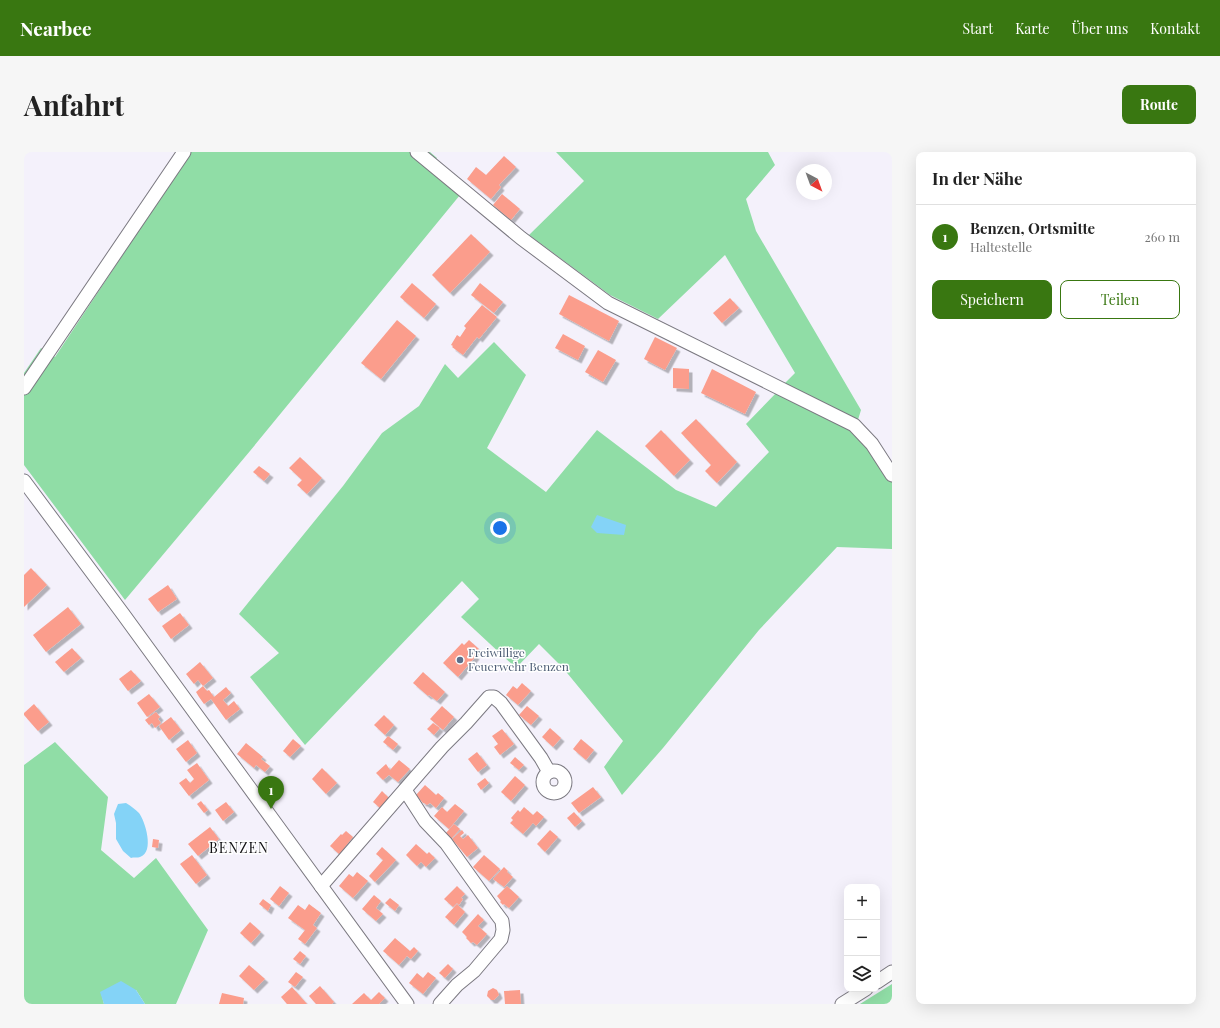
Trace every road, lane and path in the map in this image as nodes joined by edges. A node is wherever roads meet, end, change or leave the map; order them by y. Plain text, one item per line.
1 (184, 152) edge
2 (417, 152) edge
3 (24, 388) edge
4 (892, 475) edge
5 (24, 481) edge
6 (549, 772) dead end
7 (405, 790) junction
8 (321, 886) junction
9 (892, 972) edge
10 (880, 980) edge
11 (861, 992) edge
12 (407, 1004) edge
13 (440, 1004) edge
14 (842, 1004) edge

1 - 3 street
2 - 4 street
5 - 8 street
6 - 7 street
7 - 8 street
7 - 13 street
8 - 12 street
9 - 10 street
11 - 14 street

